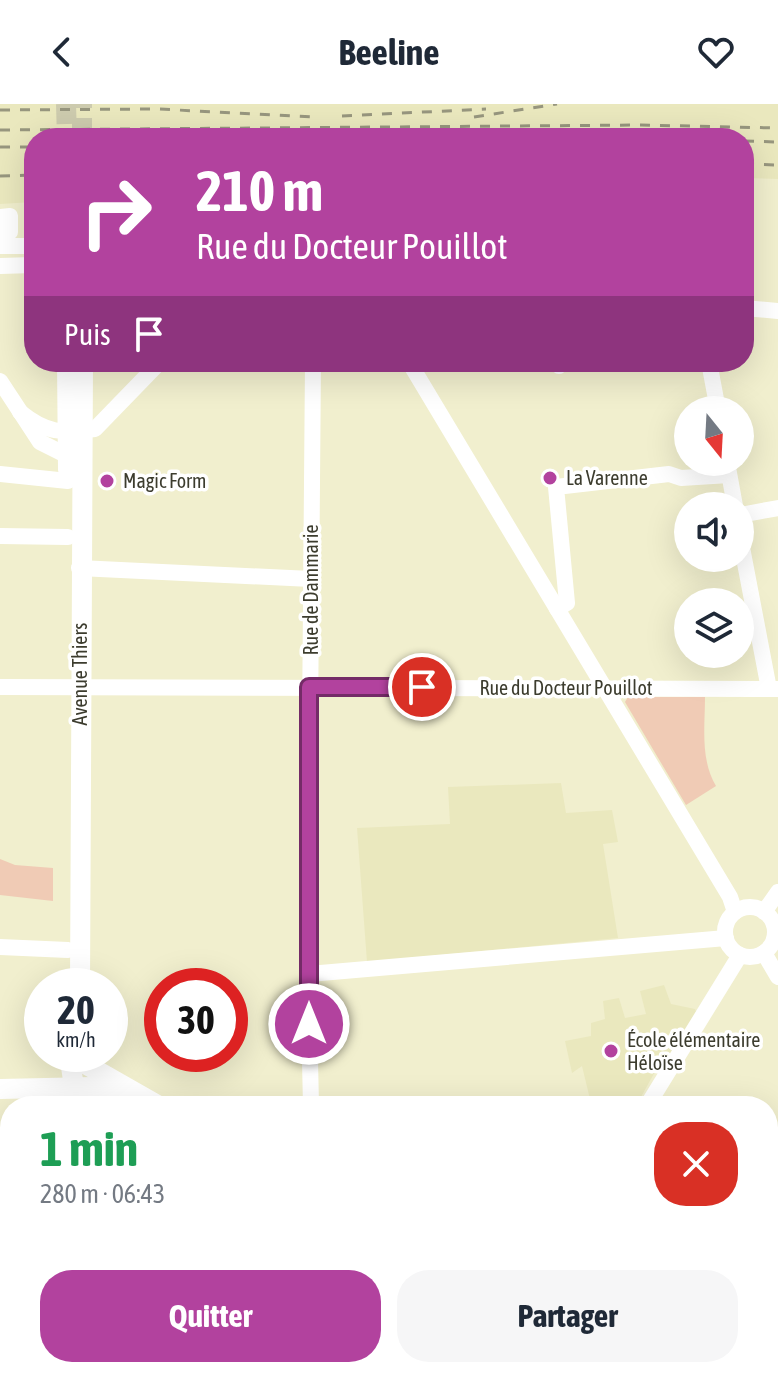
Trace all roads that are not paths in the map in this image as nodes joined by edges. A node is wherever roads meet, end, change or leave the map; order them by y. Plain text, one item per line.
1 (0, 217) edge
2 (0, 233) edge
3 (0, 246) edge
4 (24, 246) edge
5 (24, 265) edge
6 (0, 266) edge
7 (754, 309) edge
8 (778, 311) edge
9 (68, 372) edge
10 (82, 372) edge
11 (150, 372) edge
12 (313, 372) edge
13 (415, 372) edge
14 (711, 372) edge
15 (0, 381) edge
16 (715, 396) edge
17 (75, 430) junction
18 (40, 435) junction
19 (68, 456) junction
20 (0, 474) edge
21 (674, 476) edge
22 (68, 481) junction
23 (778, 508) edge
24 (754, 512) edge
25 (0, 536) edge
26 (68, 537) junction
27 (79, 568) junction
28 (748, 572) edge
29 (311, 579) junction
30 (557, 609) junction
31 (73, 686) junction
32 (0, 687) edge
33 (309, 687) junction
34 (606, 688) junction
35 (773, 689) edge
36 (778, 892) edge
37 (735, 912) junction
38 (764, 912) junction
39 (776, 930) edge
40 (726, 938) junction
41 (0, 947) edge
42 (68, 950) junction
43 (764, 953) junction
44 (740, 955) junction
45 (68, 968) edge
46 (80, 968) edge
47 (309, 974) junction
48 (778, 977) edge
49 (61, 1072) edge
50 (79, 1072) edge
51 (101, 1072) edge
52 (47, 1086) junction
53 (0, 1089) edge
54 (83, 1096) edge
55 (140, 1096) edge
56 (311, 1096) edge
57 (653, 1096) edge

1 - 2 street
3 - 4 street
5 - 6 street
7 - 8 street
9 - 17 main road, Avenue Thiers
10 - 17 main road, Avenue Thiers
11 - 17 street
12 - 29 street, Rue de Dammarie
13 - 30 street
14 - 16 street
15 - 18 street
17 - 18 street
17 - 19 main road, Avenue Thiers
17 - 27 main road, Avenue Thiers
18 - 19 street
19 - 22 main road, Avenue Thiers
20 - 22 street
21 - 30 street
22 - 26 main road, Avenue Thiers
23 - 24 street
25 - 26 street
26 - 31 main road, Avenue Thiers
27 - 29 street
27 - 31 main road, Avenue Thiers
28 - 35 street
29 - 33 street, Rue de Dammarie
30 - 34 street
31 - 32 street, Rue du Docteur Pouillot
31 - 33 street, Rue du Docteur Pouillot
31 - 42 main road, Avenue Thiers
31 - 46 main road, Avenue Thiers
33 - 34 street, Rue du Docteur Pouillot
33 - 47 street, Rue de Dammarie
34 - 35 street, Rue du Docteur Pouillot
34 - 37 street
36 - 38 street
37 - 38 street
37 - 40 street
38 - 39 street
39 - 43 street
40 - 44 street
40 - 47 street
41 - 42 street
42 - 45 main road, Avenue Thiers
43 - 44 street
43 - 48 street
44 - 57 street
47 - 56 street, Rue de Dammarie
49 - 52 main road
50 - 54 main road
51 - 55 main road
52 - 53 main road
52 - 54 main road

